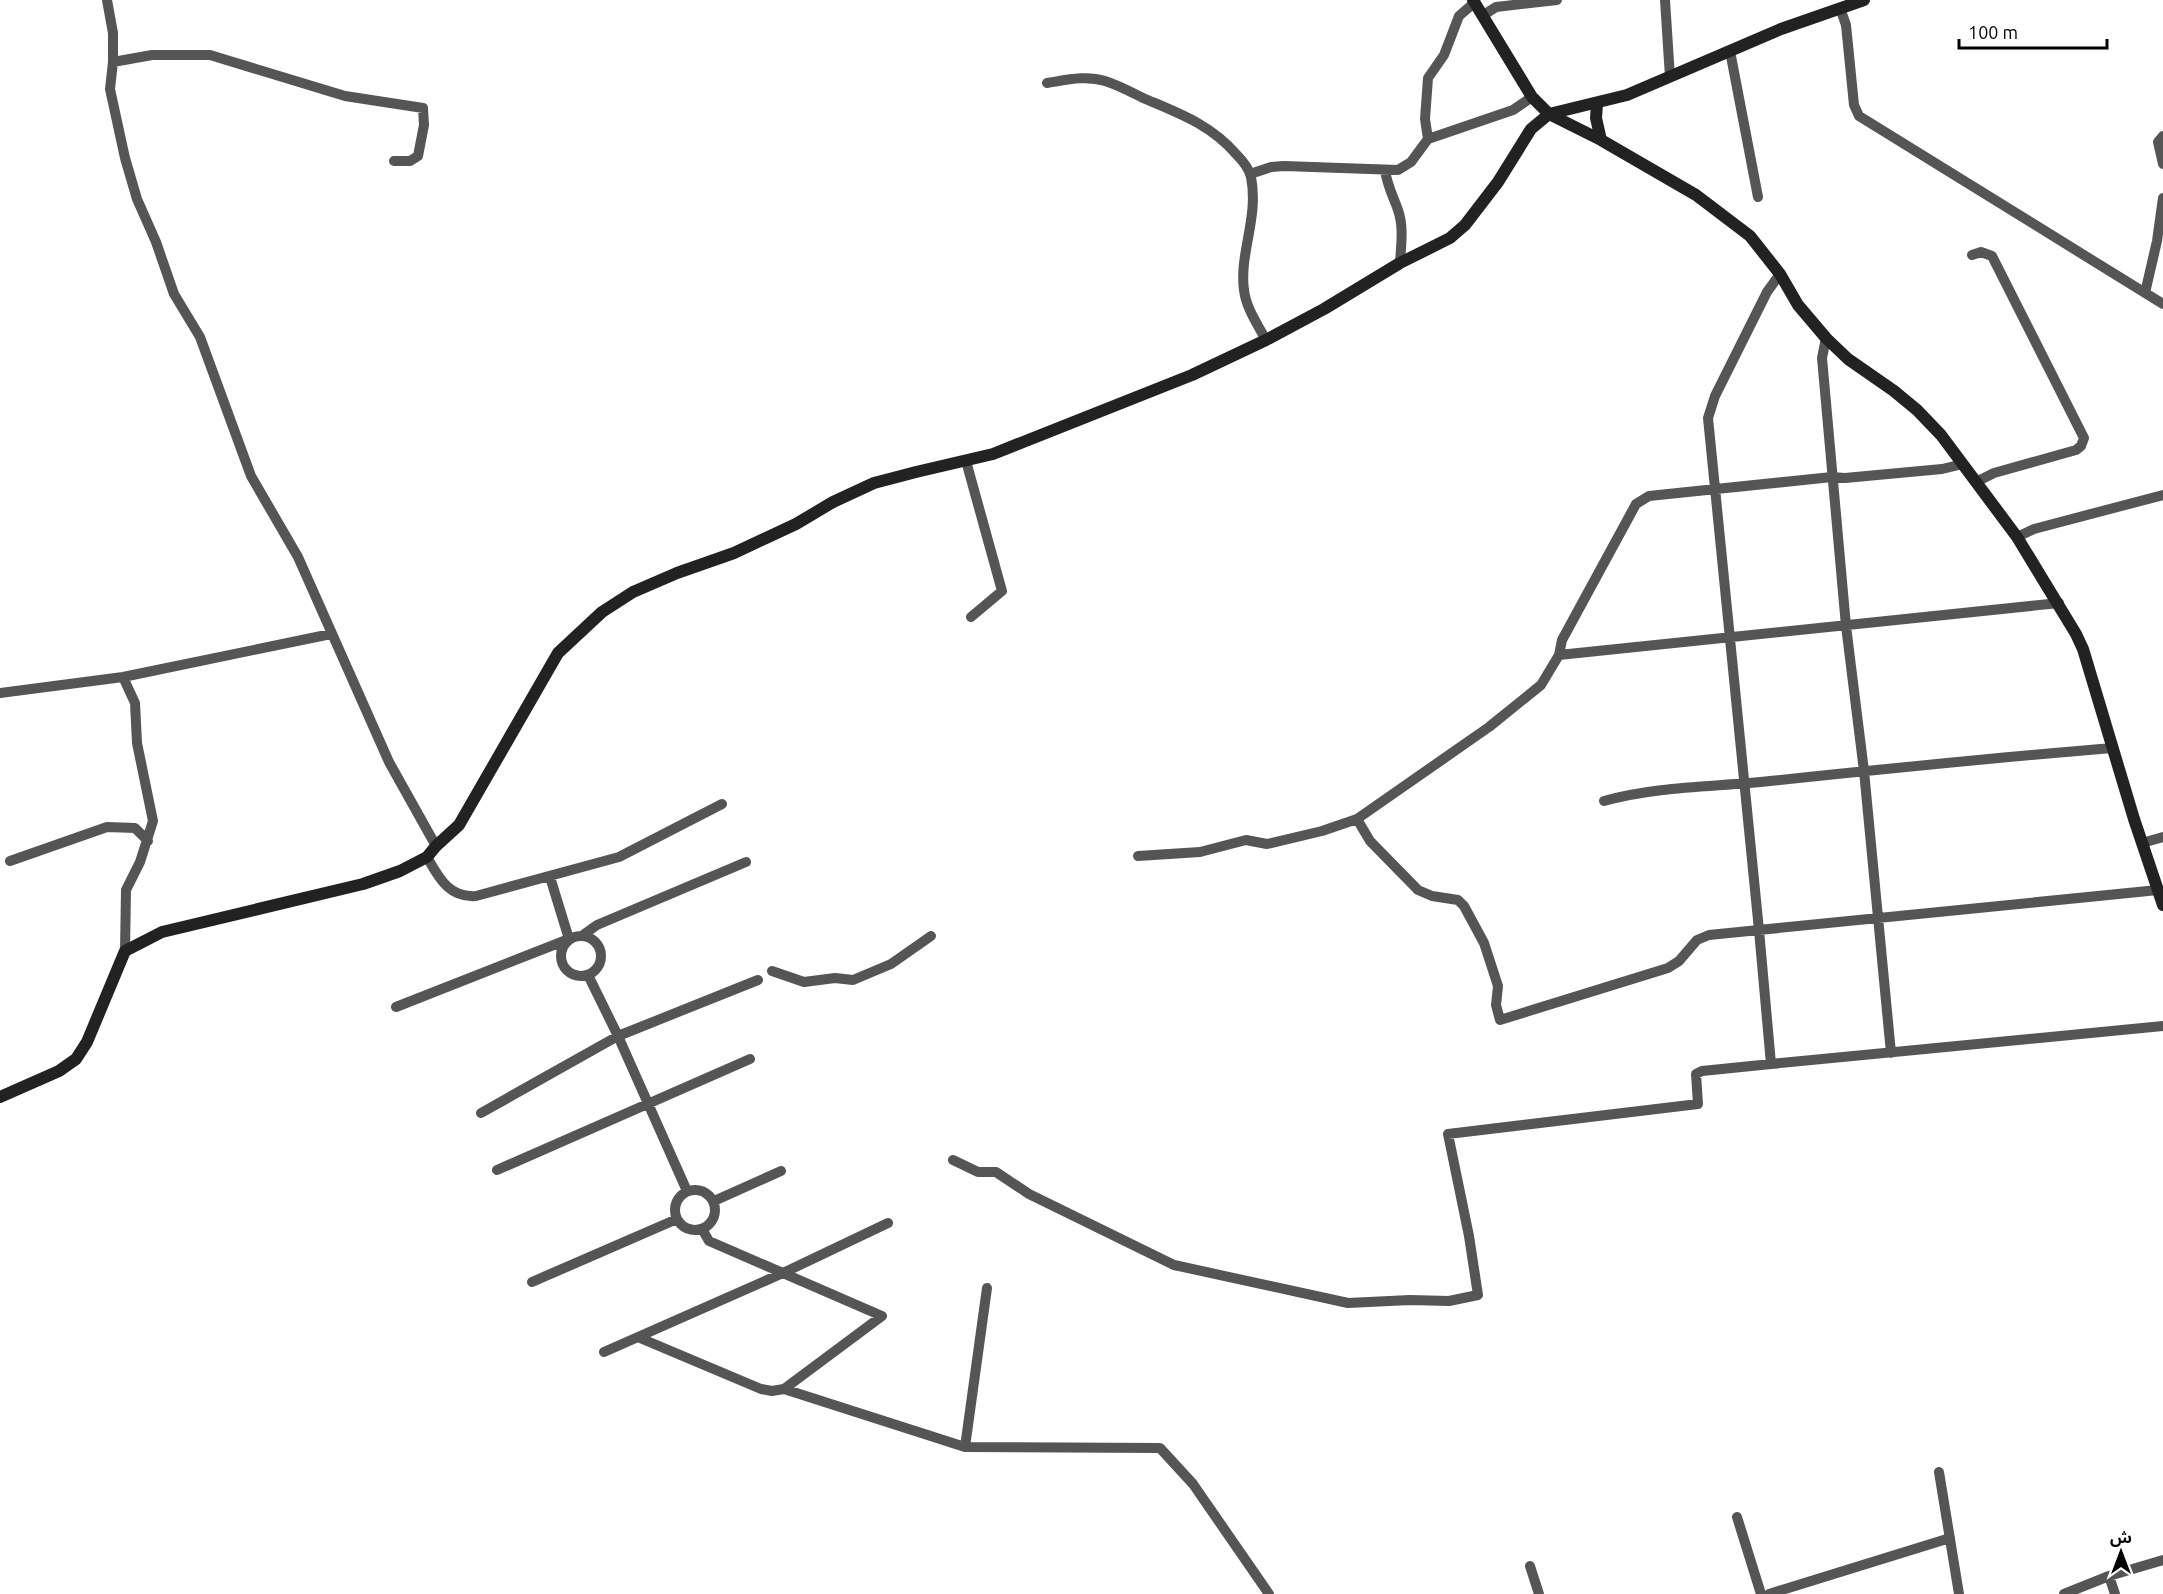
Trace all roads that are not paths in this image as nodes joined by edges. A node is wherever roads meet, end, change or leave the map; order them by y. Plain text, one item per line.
1 (107, 0) edge
2 (1557, 0) edge
3 (1665, 0) edge
4 (1864, 0) edge
5 (1473, 2) edge
6 (1840, 8) junction
7 (1482, 15) junction
8 (1730, 51) junction
9 (113, 62) junction
10 (1670, 77) junction
11 (1047, 83) dead end
12 (1532, 97) junction
13 (1597, 104) junction
14 (1549, 114) junction
15 (2163, 136) edge
16 (1428, 139) junction
17 (1601, 140) junction
18 (394, 161) dead end
19 (2163, 164) edge
20 (1384, 170) junction
21 (1250, 174) junction
22 (1758, 197) dead end
23 (2163, 198) edge
24 (1972, 255) dead end
25 (1400, 262) junction
26 (1780, 274) junction
27 (2145, 293) junction
28 (2163, 304) edge
29 (1826, 338) junction
30 (1266, 340) junction
31 (966, 461) junction
32 (1963, 464) junction
33 (1832, 477) junction
34 (1977, 482) junction
35 (1716, 490) junction
36 (2163, 495) edge
37 (2017, 537) junction
38 (2059, 603) junction
39 (971, 617) dead end
40 (1845, 626) junction
41 (331, 634) junction
42 (1730, 637) junction
43 (1559, 655) junction
44 (123, 677) junction
45 (0, 693) edge
46 (2114, 748) junction
47 (1864, 771) junction
48 (1744, 784) junction
49 (1604, 801) dead end
50 (722, 804) dead end
51 (1357, 819) junction
52 (2163, 837) edge
53 (148, 841) junction
54 (2142, 843) junction
55 (436, 846) junction
56 (1138, 856) dead end
57 (427, 858) junction
58 (10, 861) dead end
59 (746, 862) dead end
60 (550, 877) junction
61 (2158, 890) junction
62 (2163, 905) edge
63 (1877, 918) junction
64 (1759, 930) junction
65 (582, 935) junction
66 (931, 936) dead end
67 (569, 939) junction
68 (125, 951) junction
69 (772, 970) dead end
70 (588, 975) junction
71 (758, 980) dead end
72 (396, 1007) dead end
73 (2163, 1026) edge
74 (618, 1036) junction
75 (1891, 1053) junction
76 (750, 1059) dead end
77 (1771, 1064) junction
78 (0, 1097) edge
79 (648, 1103) junction
80 (481, 1113) dead end
81 (953, 1160) dead end
82 (497, 1170) dead end
83 (781, 1171) dead end
84 (687, 1191) junction
85 (714, 1201) junction
86 (677, 1219) junction
87 (888, 1223) dead end
88 (702, 1229) junction
89 (783, 1273) junction
90 (532, 1282) dead end
91 (987, 1288) dead end
92 (640, 1338) junction
93 (604, 1352) dead end
94 (784, 1389) junction
95 (965, 1447) junction
96 (1939, 1472) dead end
97 (1737, 1517) dead end
98 (1950, 1538) junction
99 (2163, 1560) edge
100 (1530, 1566) dead end
101 (2109, 1576) junction
102 (1269, 1594) edge
103 (1539, 1594) edge
104 (1761, 1594) edge
105 (1769, 1594) edge
106 (1959, 1594) edge
107 (2064, 1594) edge
108 (2115, 1594) edge

1 - 9 street
2 - 7 street
3 - 10 street
4 - 6 street
5 - 7 street
5 - 16 street
6 - 8 street
6 - 27 street
7 - 12 street
8 - 10 street
8 - 22 street
9 - 18 street
9 - 41 street
10 - 13 street
11 - 21 street
12 - 14 street
12 - 16 street
13 - 14 street
13 - 17 street
14 - 17 street
14 - 25 street
15 - 19 street
16 - 20 street
17 - 26 street
20 - 21 street
20 - 25 street
21 - 30 street
23 - 27 street
24 - 34 street
25 - 30 street
26 - 29 street
26 - 35 street
27 - 28 street
29 - 32 street
29 - 33 street
30 - 31 street
31 - 39 street
31 - 55 street
32 - 33 street
32 - 34 street
33 - 35 street
33 - 40 street
34 - 37 street
35 - 42 street
35 - 43 street
36 - 37 street
37 - 38 street
38 - 40 street
38 - 46 street
40 - 42 street
40 - 47 street
41 - 44 street
41 - 55 street
42 - 43 street
42 - 48 street
43 - 51 street
44 - 45 street
44 - 53 street
46 - 47 street
46 - 54 street
47 - 48 street
47 - 63 street
48 - 49 street
48 - 64 street
50 - 60 street
51 - 56 street
51 - 64 street
52 - 54 street
53 - 58 street
53 - 68 street
54 - 61 street
55 - 57 street
57 - 60 street
57 - 68 street
59 - 65 street
60 - 67 street
61 - 62 street
61 - 63 street
63 - 64 street
63 - 75 street
64 - 77 street
65 - 67 street
65 - 70 street
66 - 69 street
67 - 70 street
67 - 72 street
68 - 78 street
70 - 74 street
71 - 74 street
73 - 75 street
74 - 79 street
74 - 80 street
75 - 77 street
76 - 79 street
77 - 81 street
79 - 82 street
79 - 84 street
83 - 85 street
84 - 85 street
84 - 86 street
85 - 88 street
86 - 88 street
86 - 90 street
87 - 89 street
88 - 89 street
89 - 92 street
89 - 94 street
91 - 95 street
92 - 93 street
92 - 94 street
94 - 95 street
95 - 102 street
96 - 98 street
97 - 104 street
98 - 105 street
98 - 106 street
99 - 101 street
100 - 103 street
101 - 107 street
101 - 108 street

